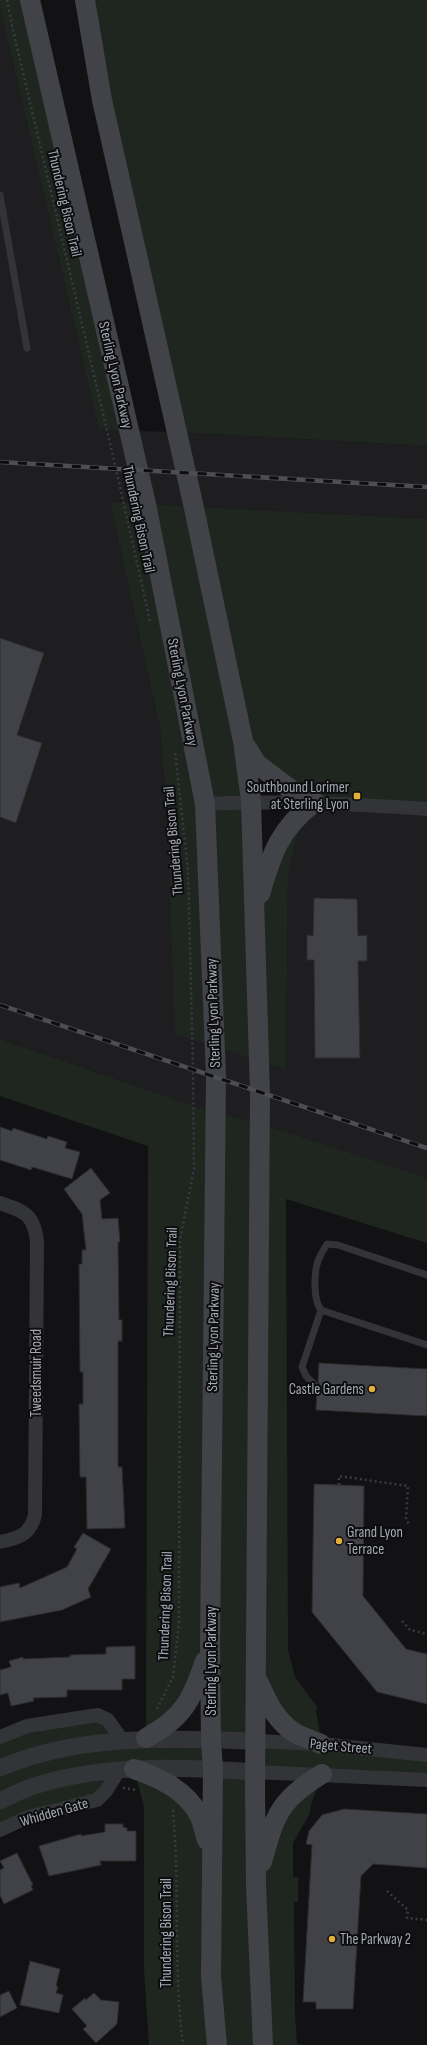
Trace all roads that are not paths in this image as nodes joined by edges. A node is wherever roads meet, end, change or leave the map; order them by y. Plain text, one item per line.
1 (30, 0) edge
2 (84, 0) edge
3 (0, 195) edge
4 (1, 211) edge
5 (26, 348) dead end
6 (243, 741) junction
7 (251, 801) junction
8 (315, 802) junction
9 (205, 804) junction
10 (427, 809) edge
11 (256, 912) junction
12 (0, 1203) edge
13 (427, 1275) edge
14 (322, 1310) junction
15 (427, 1345) edge
16 (315, 1385) dead end
17 (0, 1542) edge
18 (210, 1646) junction
19 (256, 1676) junction
20 (0, 1737) edge
21 (146, 1738) junction
22 (122, 1740) junction
23 (210, 1740) junction
24 (256, 1741) junction
25 (322, 1744) junction
26 (427, 1755) edge
27 (0, 1768) edge
28 (126, 1769) junction
29 (213, 1769) junction
30 (255, 1772) junction
31 (322, 1774) junction
32 (427, 1780) edge
33 (0, 1801) edge
34 (0, 1830) edge
35 (212, 1858) junction
36 (256, 1885) junction
37 (217, 2045) edge
38 (263, 2045) edge

1 - 9 main road, Sterling Lyon Parkway
2 - 6 main road
3 - 4 lane
4 - 5 lane
6 - 7 main road
6 - 8 main road
7 - 8 street
7 - 9 street
7 - 11 main road
8 - 10 street
8 - 11 main road
9 - 18 main road, Sterling Lyon Parkway
11 - 19 main road
12 - 17 street, Tweedsmuir Road
13 - 14 lane
14 - 15 lane
14 - 16 lane
18 - 21 main road
18 - 23 main road, Sterling Lyon Parkway
19 - 24 main road
19 - 25 main road
20 - 22 street
21 - 22 street
21 - 23 street
22 - 27 street
23 - 24 street
23 - 29 main road, Sterling Lyon Parkway
24 - 25 street, Paget Street
24 - 30 main road
25 - 26 street, Paget Street
28 - 29 street, Whidden Gate
28 - 33 street, Whidden Gate
28 - 34 street, Whidden Gate
28 - 35 main road
29 - 30 street, Whidden Gate
29 - 35 main road, Sterling Lyon Parkway
30 - 31 street, Paget Street
30 - 36 main road
31 - 32 street, Paget Street
31 - 36 main road
35 - 37 main road, Sterling Lyon Parkway
36 - 38 main road

